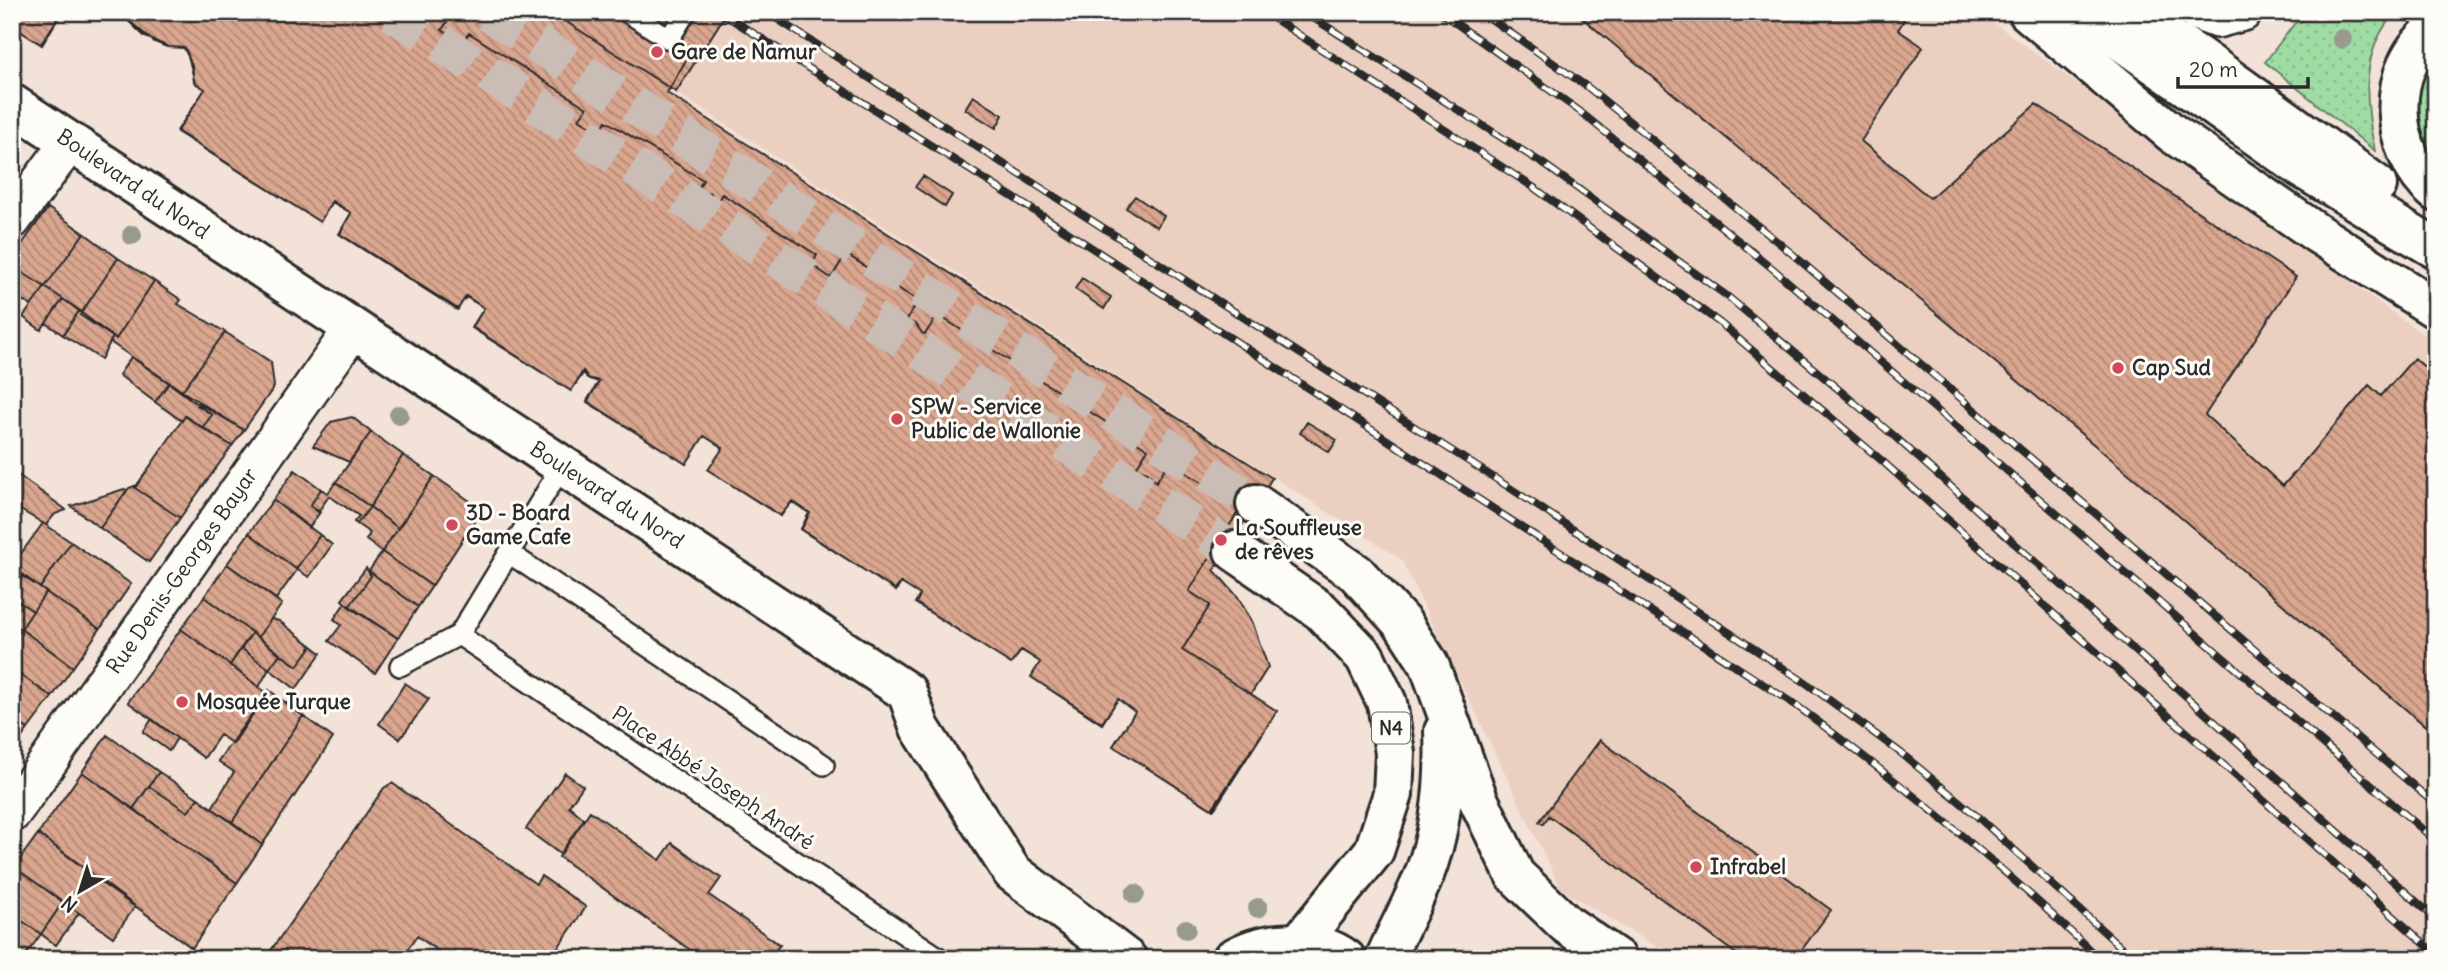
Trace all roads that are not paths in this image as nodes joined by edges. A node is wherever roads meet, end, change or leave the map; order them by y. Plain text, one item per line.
1 (627, 12) edge
2 (686, 12) edge
3 (2028, 12) edge
4 (2080, 12) edge
5 (2130, 12) edge
6 (2198, 12) edge
7 (2243, 12) edge
8 (2436, 29) edge
9 (12, 104) edge
10 (70, 142) junction
11 (2436, 192) edge
12 (12, 220) edge
13 (2436, 221) edge
14 (2436, 249) edge
15 (2431, 305) edge
16 (353, 330) junction
17 (562, 466) junction
18 (1256, 504) tunnel mouth
19 (1234, 551) tunnel mouth
20 (509, 554) junction
21 (459, 635) junction
22 (400, 666) dead end
23 (1443, 705) junction
24 (824, 765) dead end
25 (12, 813) edge
26 (1298, 943) junction
27 (941, 959) edge
28 (1127, 959) edge
29 (1232, 959) edge
30 (1346, 959) edge
31 (1385, 959) edge
32 (1617, 959) edge

1 - 2 lane
3 - 15 main road
4 - 14 main road
5 - 13 main road
6 - 7 street
8 - 11 main road
9 - 10 main road, Boulevard du Nord
10 - 12 street
10 - 16 main road, Boulevard du Nord
16 - 17 main road, Boulevard du Nord
16 - 25 street, Rue Denis-Georges Bayar
17 - 20 lane
17 - 28 main road, Boulevard du Nord
18 - 23 main road
19 - 26 main road, N4
20 - 21 lane
20 - 24 lane
21 - 22 lane
21 - 27 lane, Place Abbé Joseph André
23 - 31 main road
23 - 32 main road
26 - 29 main road
26 - 30 main road

